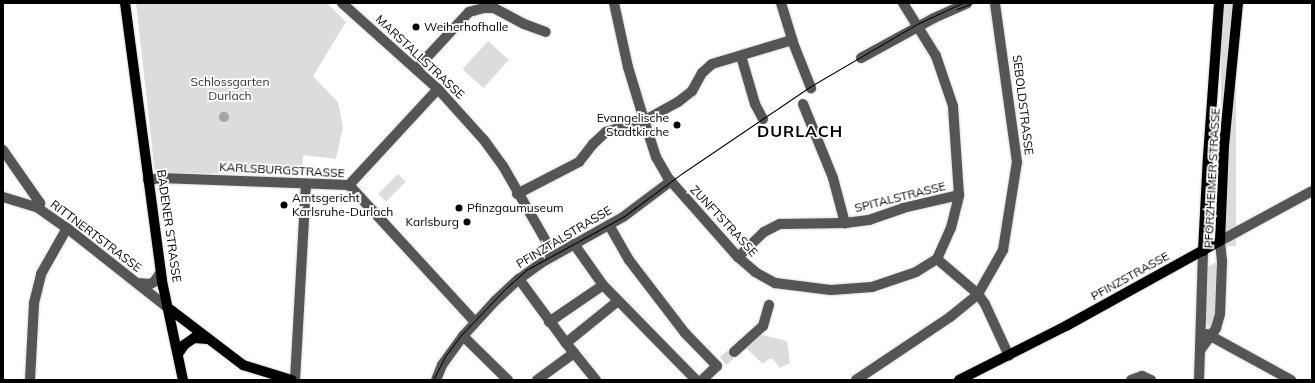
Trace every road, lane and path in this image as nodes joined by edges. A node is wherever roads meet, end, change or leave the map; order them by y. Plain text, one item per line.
1 (125, 3) edge
2 (342, 3) edge
3 (614, 3) edge
4 (781, 3) edge
5 (903, 3) edge
6 (967, 3) edge
7 (995, 3) edge
8 (1219, 3) edge
9 (1238, 3) edge
10 (918, 26) junction
11 (546, 32) dead end
12 (792, 40) junction
13 (742, 56) junction
14 (861, 58) dead end
15 (416, 69) junction
16 (811, 88) dead end
17 (438, 89) junction
18 (803, 104) dead end
19 (763, 119) dead end
20 (639, 122) junction
21 (3, 150) edge
22 (148, 180) junction
23 (671, 181) junction
24 (306, 185) junction
25 (349, 185) junction
26 (1312, 191) edge
27 (517, 194) junction
28 (959, 195) junction
29 (3, 198) edge
30 (38, 208) junction
31 (845, 223) junction
32 (609, 225) junction
33 (67, 228) junction
34 (578, 240) junction
35 (1220, 242) junction
36 (1203, 251) junction
37 (554, 255) junction
38 (738, 256) junction
39 (937, 259) junction
40 (161, 272) junction
41 (519, 279) junction
42 (137, 283) junction
43 (603, 285) junction
44 (978, 294) junction
45 (618, 301) junction
46 (769, 305) dead end
47 (167, 307) junction
48 (475, 322) junction
49 (550, 322) junction
50 (1201, 332) junction
51 (463, 336) junction
52 (1212, 336) junction
53 (208, 338) junction
54 (566, 343) junction
55 (1201, 349) junction
56 (734, 352) tunnel mouth
57 (574, 353) junction
58 (178, 354) junction
59 (1009, 356) junction
60 (30, 380) edge
61 (183, 380) edge
62 (292, 380) edge
63 (296, 380) edge
64 (436, 380) edge
65 (508, 380) edge
66 (537, 380) edge
67 (596, 380) edge
68 (696, 380) edge
69 (702, 380) edge
70 (856, 380) edge
71 (959, 380) edge
72 (1131, 380) edge
73 (1151, 380) edge
74 (1199, 380) edge
75 (1291, 380) edge

1 - 22 main road, BADENER STRASSE
2 - 15 street, MARSTALLSTRASSE
3 - 20 street, ZUNFTSTRASSE
4 - 12 street
5 - 10 street
6 - 10 street
7 - 44 street, SEBOLDSTRASSE
8 - 36 main road, PFORZHEIMER STRASSE
9 - 35 main road, PFORZHEIMER STRASSE
10 - 14 street
10 - 28 street
11 - 15 street
12 - 13 street
12 - 16 street
13 - 19 street
13 - 20 street
15 - 17 street, MARSTALLSTRASSE
17 - 25 street
17 - 27 street, MARSTALLSTRASSE
18 - 31 street
20 - 23 street, ZUNFTSTRASSE
20 - 27 street
21 - 30 street
22 - 24 street, KARLSBURGSTRASSE
22 - 40 main road, BADENER STRASSE
23 - 32 street, PFINZTALSTRASSE
23 - 38 street, ZUNFTSTRASSE
24 - 25 street, KARLSBURGSTRASSE
24 - 63 street
25 - 48 street, KARLSBURGSTRASSE
26 - 35 street, PFINZSTRASSE
27 - 37 street, MARSTALLSTRASSE
28 - 31 street, SPITALSTRASSE
28 - 39 street
29 - 30 street, RITTNERTSTRASSE
30 - 33 street, RITTNERTSTRASSE
31 - 38 street, SPITALSTRASSE
32 - 34 street, PFINZTALSTRASSE
32 - 69 street
33 - 42 street, RITTNERTSTRASSE
33 - 60 street
34 - 37 street, PFINZTALSTRASSE
34 - 43 street
35 - 36 main road, PFINZSTRASSE
35 - 52 street, PFORZHEIMER STRASSE
36 - 50 street, PFORZHEIMER STRASSE
36 - 59 main road, PFINZSTRASSE
37 - 41 street, PFINZTALSTRASSE
38 - 39 street, ZUNFTSTRASSE
39 - 44 street
40 - 42 street
40 - 47 main road, BADENER STRASSE
41 - 48 street, PFINZTALSTRASSE
41 - 49 street
42 - 47 street, RITTNERTSTRASSE
43 - 45 street
43 - 49 street
44 - 59 street
44 - 70 street, SEBOLDSTRASSE
45 - 54 street
45 - 68 street
46 - 56 street
47 - 53 main road
47 - 58 main road, BADENER STRASSE
48 - 51 street, PFINZTALSTRASSE
49 - 54 street
50 - 52 street
50 - 55 street, PFORZHEIMER STRASSE
51 - 64 street, PFINZTALSTRASSE
51 - 65 street
52 - 55 street, PFORZHEIMER STRASSE
52 - 75 street
53 - 58 main road
53 - 62 main road
54 - 57 street
55 - 74 street, PFORZHEIMER STRASSE
57 - 66 street
57 - 67 street
58 - 61 main road, BADENER STRASSE
59 - 71 main road, PFINZSTRASSE
72 - 73 street

